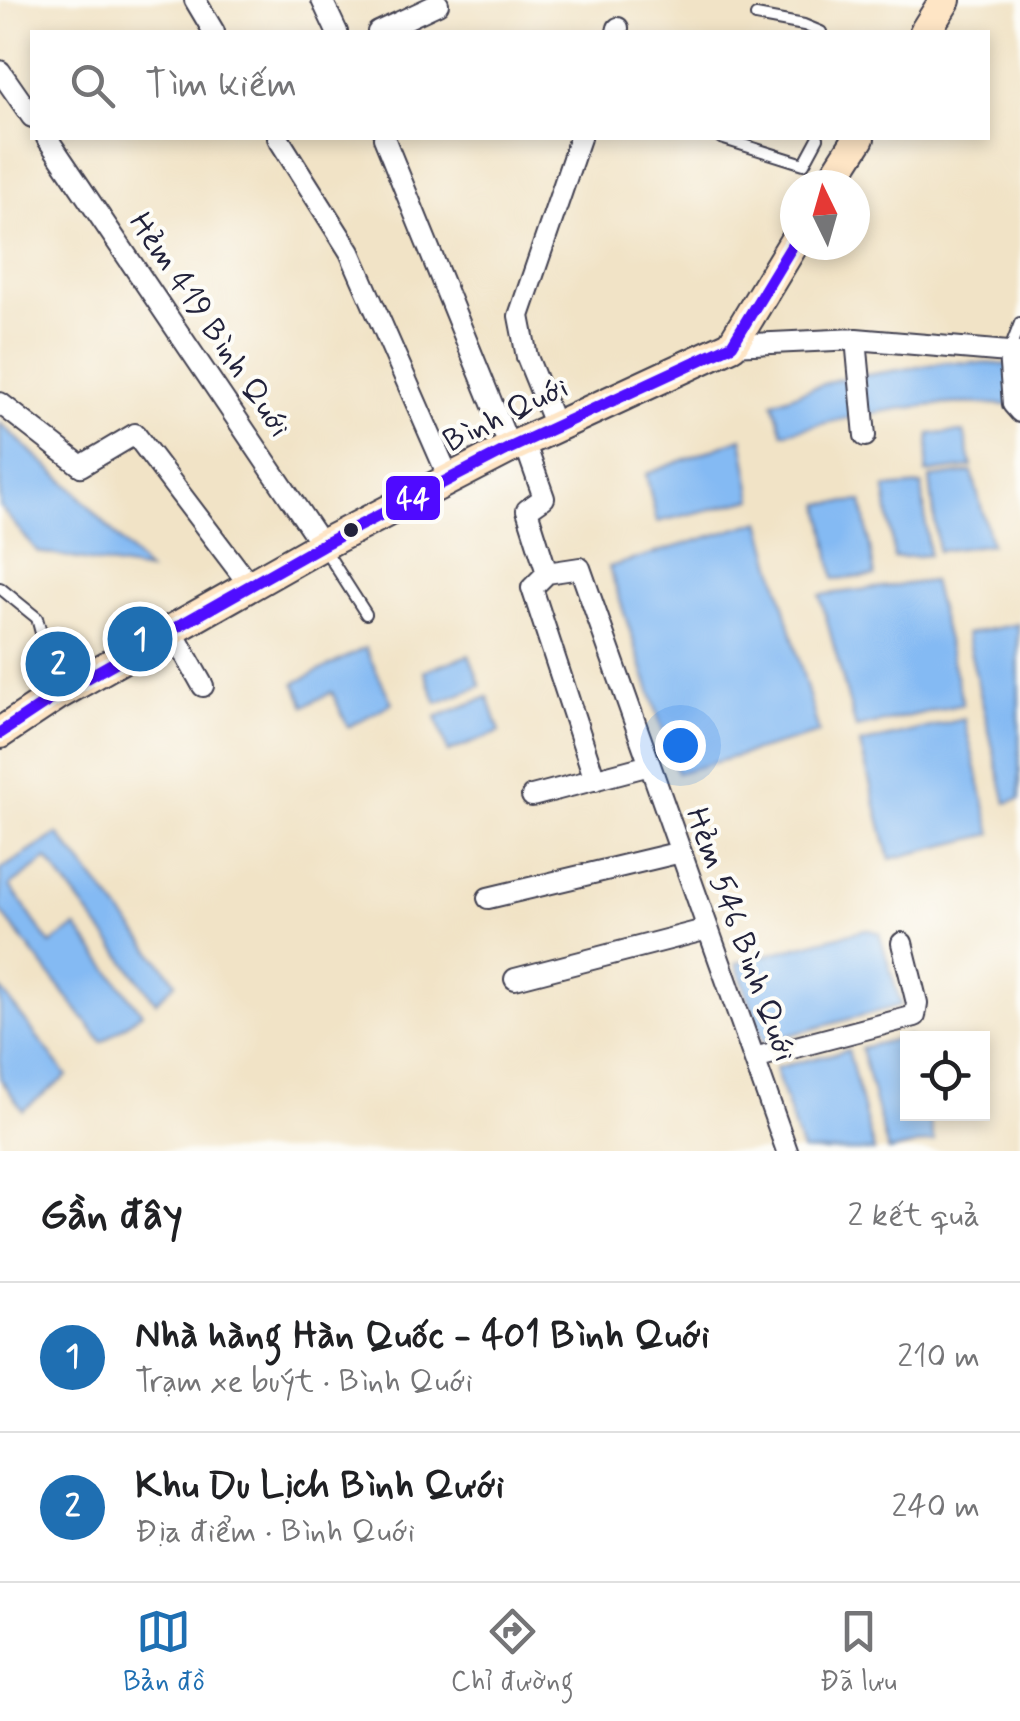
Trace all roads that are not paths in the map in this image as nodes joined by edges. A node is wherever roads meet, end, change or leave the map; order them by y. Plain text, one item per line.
1 (195, 0) edge
2 (322, 0) edge
3 (946, 0) edge
4 (438, 4) dead end
5 (756, 16) dead end
6 (213, 30) edge
7 (336, 30) edge
8 (382, 30) edge
9 (816, 30) edge
10 (926, 30) edge
11 (0, 70) edge
12 (30, 114) edge
13 (48, 140) edge
14 (279, 140) edge
15 (385, 140) edge
16 (579, 140) edge
17 (727, 140) edge
18 (817, 140) edge
19 (858, 140) edge
20 (839, 170) edge
21 (783, 260) edge
22 (1020, 323) edge
23 (856, 339) junction
24 (732, 345) junction
25 (1013, 354) edge
26 (0, 403) edge
27 (1018, 412) edge
28 (556, 426) junction
29 (864, 427) dead end
30 (517, 444) junction
31 (449, 478) junction
32 (326, 552) junction
33 (547, 573) junction
34 (251, 587) junction
35 (0, 588) edge
36 (366, 614) dead end
37 (172, 631) junction
38 (203, 686) dead end
39 (57, 695) junction
40 (0, 733) edge
41 (650, 765) junction
42 (595, 780) junction
43 (532, 796) dead end
44 (681, 852) junction
45 (488, 898) dead end
46 (708, 930) junction
47 (902, 943) dead end
48 (514, 978) dead end
49 (754, 1058) junction
50 (787, 1151) edge

1 - 6 street
2 - 7 street
3 - 10 main road
4 - 8 street
5 - 9 lane
11 - 12 street
13 - 32 street, Hẻm 419 Bình Quới
14 - 31 street
15 - 30 street
16 - 28 street
17 - 18 lane
19 - 20 main road
21 - 24 main road
22 - 25 lane
23 - 24 street
23 - 25 street
23 - 29 street
24 - 28 main road, Bình Quới
25 - 27 street
26 - 34 street
28 - 30 main road, Bình Quới
30 - 31 main road, Bình Quới
30 - 33 street
31 - 32 main road, Bình Quới
32 - 34 main road, Bình Quới
32 - 36 lane
33 - 41 street, Hẻm 546 Bình Quới
33 - 42 street
34 - 37 main road, Bình Quới
35 - 39 lane
37 - 38 street
37 - 39 main road, Bình Quới
39 - 40 main road, Bình Quới
41 - 42 street
41 - 44 street, Hẻm 546 Bình Quới
42 - 43 street
44 - 45 street
44 - 46 street, Hẻm 546 Bình Quới
46 - 48 street
46 - 49 street, Hẻm 546 Bình Quới
47 - 49 street
49 - 50 street, Hẻm 546 Bình Quới

